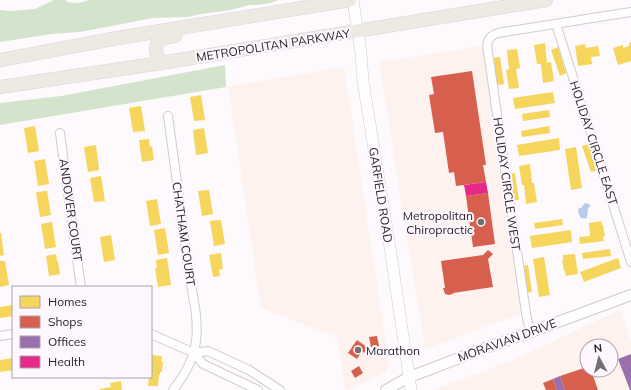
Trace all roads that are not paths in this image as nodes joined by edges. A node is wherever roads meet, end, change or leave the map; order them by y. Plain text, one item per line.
1 (352, 0) edge
2 (545, 0) edge
3 (292, 9) junction
4 (631, 12) edge
5 (556, 24) junction
6 (358, 31) junction
7 (0, 60) edge
8 (161, 63) junction
9 (0, 87) edge
10 (168, 116) dead end
11 (60, 133) dead end
12 (631, 262) edge
13 (81, 286) edge
14 (631, 295) edge
15 (531, 332) junction
16 (12, 334) edge
17 (152, 334) edge
18 (0, 336) edge
19 (194, 353) junction
20 (409, 378) junction
21 (173, 390) edge
22 (258, 390) edge
23 (280, 390) edge
24 (386, 390) edge
25 (411, 390) edge

1 - 3 main road
1 - 6 main road, GARFIELD ROAD
2 - 6 main road, METROPOLITAN PARKWAY
3 - 7 main road
3 - 8 main road
4 - 5 street
5 - 12 street, HOLIDAY CIRCLE EAST
5 - 15 street, HOLIDAY CIRCLE WEST
6 - 8 main road, METROPOLITAN PARKWAY
6 - 20 main road, GARFIELD ROAD
8 - 9 main road, METROPOLITAN PARKWAY
10 - 19 street, CHATHAM COURT
11 - 13 street, ANDOVER COURT
14 - 15 street, MORAVIAN DRIVE
15 - 20 street, MORAVIAN DRIVE
16 - 18 street
17 - 19 street
19 - 21 street, CHATHAM COURT
19 - 22 street
19 - 23 street
20 - 24 street, MORAVIAN DRIVE
20 - 25 main road, GARFIELD ROAD

